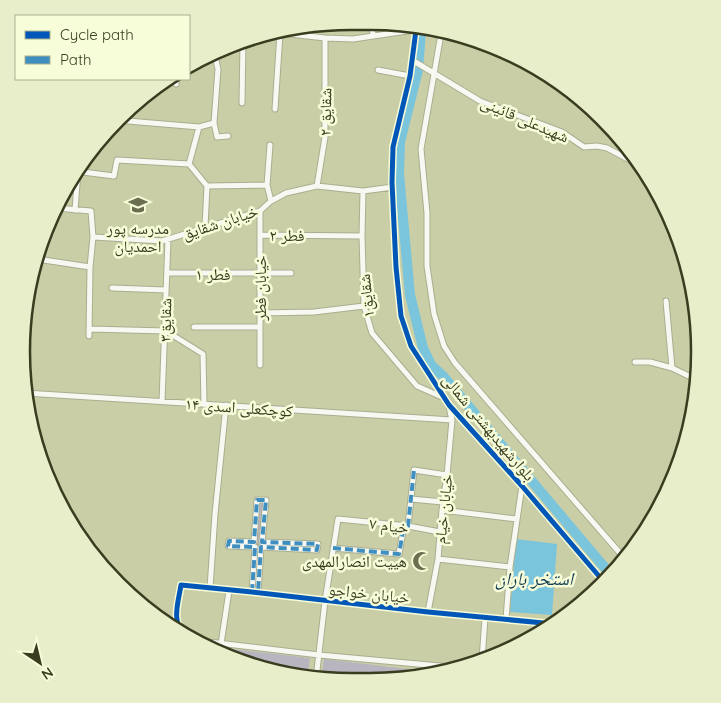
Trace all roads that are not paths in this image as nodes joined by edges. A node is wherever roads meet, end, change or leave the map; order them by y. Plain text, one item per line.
1 (372, 31) edge
2 (399, 32) edge
3 (415, 34) edge
4 (297, 35) edge
5 (372, 35) junction
6 (280, 38) edge
7 (325, 38) junction
8 (440, 38) edge
9 (243, 49) edge
10 (216, 60) edge
11 (412, 60) junction
12 (378, 70) dead end
13 (433, 74) junction
14 (410, 76) junction
15 (242, 103) dead end
16 (275, 109) dead end
17 (127, 121) edge
18 (214, 123) junction
19 (199, 128) junction
20 (228, 136) dead end
21 (270, 145) dead end
22 (627, 158) edge
23 (190, 164) junction
24 (85, 172) edge
25 (267, 185) junction
26 (76, 186) edge
27 (207, 186) junction
28 (317, 186) junction
29 (393, 187) junction
30 (363, 191) junction
31 (271, 201) junction
32 (63, 209) edge
33 (75, 210) junction
34 (260, 211) junction
35 (205, 228) junction
36 (260, 235) junction
37 (362, 236) junction
38 (93, 237) junction
39 (165, 240) junction
40 (43, 260) edge
41 (90, 266) junction
42 (167, 273) junction
43 (291, 273) dead end
44 (260, 274) junction
45 (112, 288) dead end
46 (166, 290) junction
47 (666, 301) dead end
48 (364, 306) junction
49 (260, 313) junction
50 (194, 327) dead end
51 (260, 327) junction
52 (89, 329) junction
53 (166, 331) junction
54 (89, 336) dead end
55 (635, 362) dead end
56 (260, 365) dead end
57 (672, 368) junction
58 (690, 376) edge
59 (33, 394) edge
60 (443, 397) junction
61 (162, 402) junction
62 (204, 404) junction
63 (226, 405) junction
64 (449, 405) junction
65 (452, 420) junction
66 (447, 475) junction
67 (522, 486) junction
68 (411, 499) junction
69 (443, 502) junction
70 (442, 510) junction
71 (517, 519) junction
72 (408, 526) junction
73 (440, 532) junction
74 (229, 544) dead end
75 (258, 544) junction
76 (318, 547) dead end
77 (333, 548) junction
78 (619, 552) edge
79 (438, 559) junction
80 (510, 567) junction
81 (599, 576) edge
82 (210, 588) junction
83 (228, 590) junction
84 (255, 592) junction
85 (325, 601) junction
86 (428, 612) junction
87 (485, 618) junction
88 (506, 619) junction
89 (177, 622) edge
90 (542, 623) edge
91 (216, 643) edge
92 (221, 644) junction
93 (483, 653) edge
94 (319, 655) junction
95 (437, 666) edge
96 (317, 671) edge

1 - 5 street
2 - 5 street
3 - 11 street, بلوارشهیدبهشتی شمالی
4 - 7 street
5 - 7 street
6 - 16 street
7 - 28 street, شقایق ۲
8 - 13 street, بلوارشهیدبهشتی شمالی
9 - 15 street
10 - 18 street
11 - 13 street, شهیدعلی قائینی
11 - 14 street, بلوارشهیدبهشتی شمالی
12 - 14 street
13 - 22 street, شهیدعلی قائینی
13 - 78 street, بلوارشهیدبهشتی شمالی
14 - 29 street, بلوارشهیدبهشتی شمالی
17 - 19 street
18 - 19 street
18 - 20 street
19 - 23 street
21 - 25 street
23 - 24 street
23 - 27 street
25 - 27 street
25 - 31 street
26 - 33 street
27 - 35 street
28 - 30 street, خیابان شقایق
28 - 31 street, خیابان شقایق
29 - 30 street, خیابان شقایق
29 - 60 street, بلوارشهیدبهشتی شمالی
30 - 37 street, شقایق۱
31 - 34 street, خیابان شقایق
32 - 33 street
33 - 38 street
34 - 35 street, خیابان شقایق
34 - 36 street, خیابان فطر
35 - 39 street, خیابان شقایق
36 - 37 street, فطر ۲
36 - 44 street, خیابان فطر
37 - 48 street, شقایق۱
38 - 39 street, خیابان شقایق
38 - 41 street
39 - 42 street, شقایق۳
40 - 41 street
41 - 52 street
42 - 44 street, فطر ۱
42 - 46 street, شقایق۳
43 - 44 street, فطر ۱
44 - 49 street, خیابان فطر
45 - 46 street
46 - 53 street, شقایق۳
47 - 57 street
48 - 49 street
48 - 60 street, شقایق۱
49 - 51 street, خیابان فطر
50 - 51 street
51 - 56 street, خیابان فطر
52 - 53 street
52 - 54 street
53 - 61 street, شقایق۳
53 - 62 street
55 - 57 street
57 - 58 street
59 - 61 street, کوچکعلی اسدی ۱۴
60 - 64 street, بلوارشهیدبهشتی شمالی
61 - 62 street, کوچکعلی اسدی ۱۴
62 - 63 street, کوچکعلی اسدی ۱۴
63 - 65 street, کوچکعلی اسدی ۱۴
63 - 82 street
64 - 65 street, خیابان خیام
64 - 67 street, بلوارشهیدبهشتی شمالی
65 - 66 street, خیابان خیام
66 - 68 street
66 - 69 street, خیابان خیام
67 - 71 street
67 - 81 street, بلوارشهیدبهشتی شمالی
68 - 69 street
68 - 72 street
69 - 70 street, خیابان خیام
70 - 71 street
70 - 73 street, خیابان خیام
71 - 80 street
72 - 73 street, خیام ۷
72 - 77 street
72 - 77 street, خیام ۷
73 - 79 street, خیابان خیام
74 - 75 street
75 - 75 street
75 - 76 street
75 - 84 street
77 - 85 street
79 - 80 street
79 - 86 street, خیابان خیام
80 - 88 street
82 - 83 street, خیابان خواجو
82 - 89 street, خیابان خواجو
83 - 84 street, خیابان خواجو
83 - 92 street
84 - 85 street, خیابان خواجو
85 - 86 street, خیابان خواجو
85 - 94 street
86 - 87 street, خیابان خواجو
87 - 88 street, خیابان خواجو
87 - 93 street
88 - 90 street, خیابان خواجو
91 - 92 street
92 - 94 street
94 - 95 street
94 - 96 street

